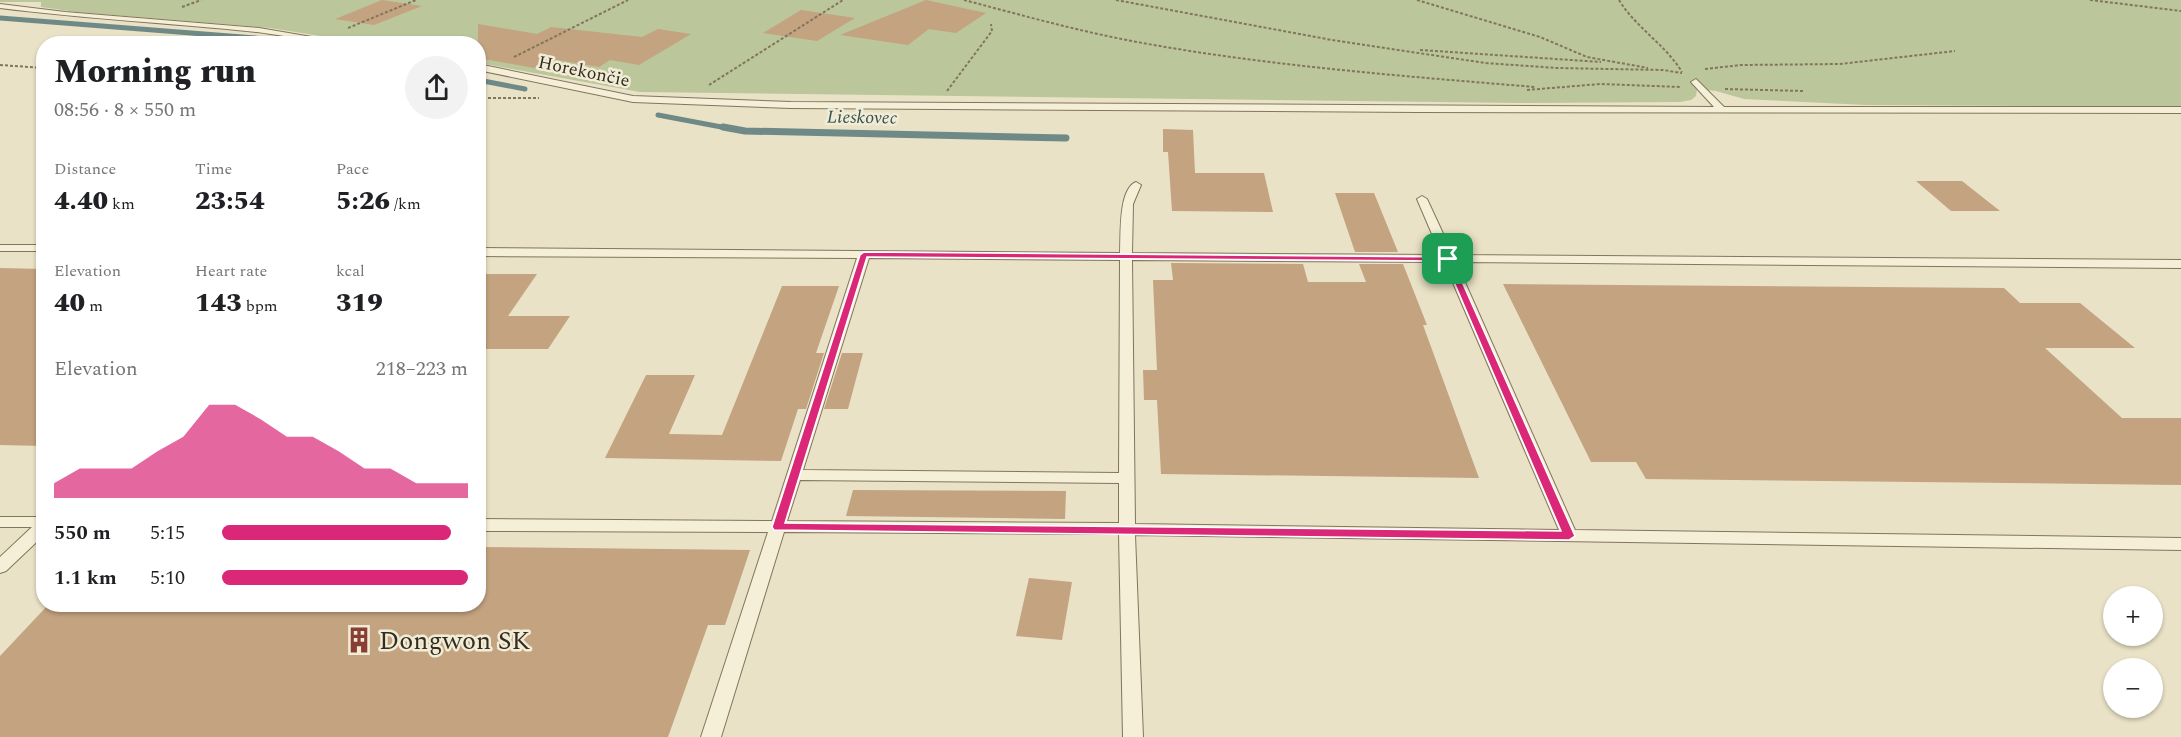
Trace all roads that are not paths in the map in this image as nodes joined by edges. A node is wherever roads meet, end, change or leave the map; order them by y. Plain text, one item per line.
1 (0, 6) edge
2 (298, 36) edge
3 (486, 69) edge
4 (1695, 80) road end
5 (1722, 110) junction
6 (2181, 110) edge
7 (1137, 185) dead end
8 (1422, 199) dead end
9 (0, 248) edge
10 (36, 248) edge
11 (486, 252) edge
12 (864, 255) junction
13 (1126, 257) junction
14 (1448, 259) junction
15 (2181, 264) edge
16 (794, 475) junction
17 (1127, 478) junction
18 (0, 522) edge
19 (36, 523) edge
20 (486, 525) edge
21 (778, 527) junction
22 (1127, 529) junction
23 (36, 531) edge
24 (1569, 536) junction
25 (2181, 544) edge
26 (0, 567) edge
27 (711, 737) edge
28 (1133, 737) edge

1 - 2 lane
3 - 5 lane, Horekončie
4 - 5 lane
5 - 6 lane, Horekončie
7 - 13 lane
8 - 14 lane
9 - 10 lane
11 - 12 lane
12 - 13 lane
12 - 16 lane
13 - 14 lane
13 - 17 lane
14 - 15 lane
14 - 24 lane
16 - 17 lane
16 - 21 lane
17 - 22 lane
18 - 19 lane
20 - 21 lane
21 - 22 lane
21 - 27 lane
22 - 24 lane
22 - 28 lane
23 - 26 lane
24 - 25 lane

